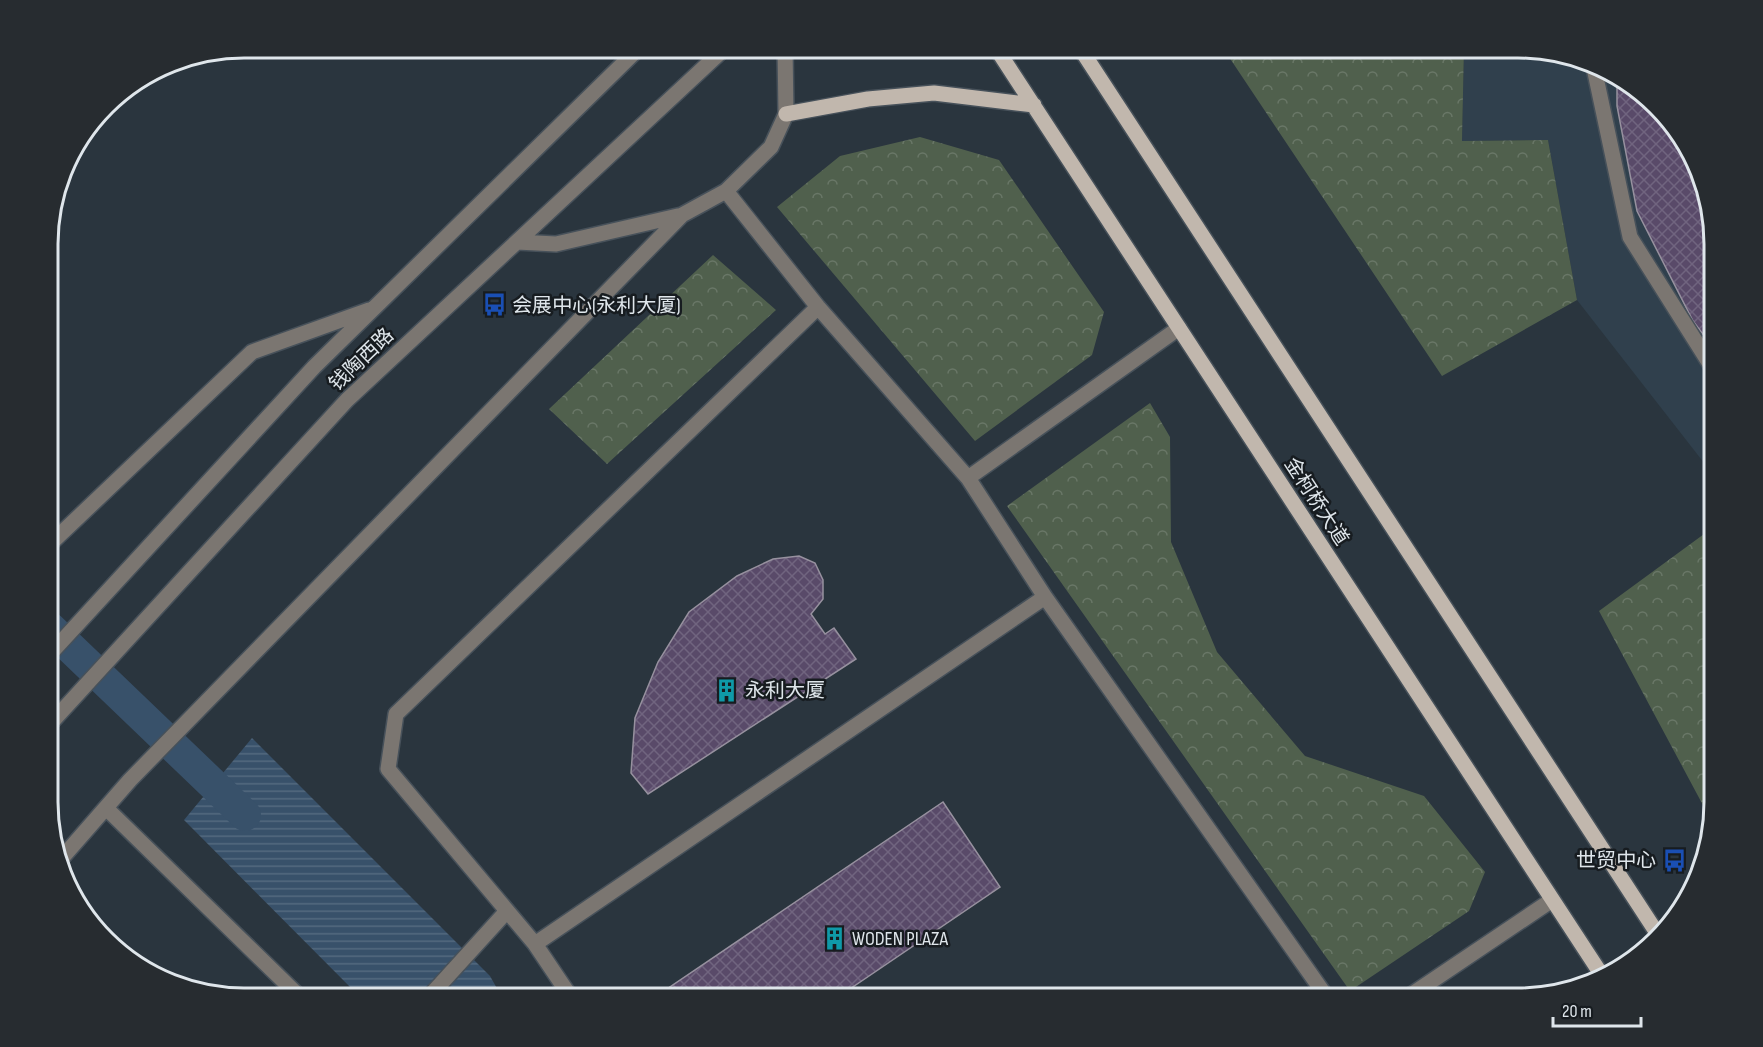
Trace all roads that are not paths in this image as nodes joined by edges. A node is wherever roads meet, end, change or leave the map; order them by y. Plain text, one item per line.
1 (1003, 58) edge
2 (1087, 58) edge
3 (628, 59) edge
4 (714, 59) edge
5 (785, 59) edge
6 (1596, 76) edge
7 (1034, 105) junction
8 (786, 114) junction
9 (726, 190) junction
10 (682, 215) junction
11 (517, 242) junction
12 (818, 307) junction
13 (374, 308) junction
14 (1179, 328) junction
15 (1704, 356) edge
16 (968, 478) junction
17 (58, 536) edge
18 (1045, 597) junction
19 (58, 645) edge
20 (58, 714) edge
21 (106, 808) junction
22 (66, 853) edge
23 (1552, 900) junction
24 (506, 912) junction
25 (1654, 929) edge
26 (535, 944) junction
27 (1598, 970) edge
28 (291, 988) edge
29 (438, 988) edge
30 (565, 988) edge
31 (1320, 988) edge
32 (1422, 988) edge

1 - 7 main road, 金柯桥大道
2 - 25 main road
3 - 13 street, 钱陶西路
4 - 11 street, 钱陶西路
5 - 8 street
6 - 15 street
7 - 8 main road
7 - 14 main road, 金柯桥大道
8 - 9 street
9 - 10 street
9 - 12 street
10 - 11 street
10 - 21 street
11 - 20 street, 钱陶西路
12 - 16 street
12 - 24 street
13 - 17 street
13 - 19 street, 钱陶西路
14 - 16 street
14 - 23 main road, 金柯桥大道
16 - 18 street
18 - 26 street
18 - 31 street
21 - 22 street
21 - 28 street
23 - 27 main road, 金柯桥大道
23 - 32 street
24 - 26 street
24 - 29 street
26 - 30 street

